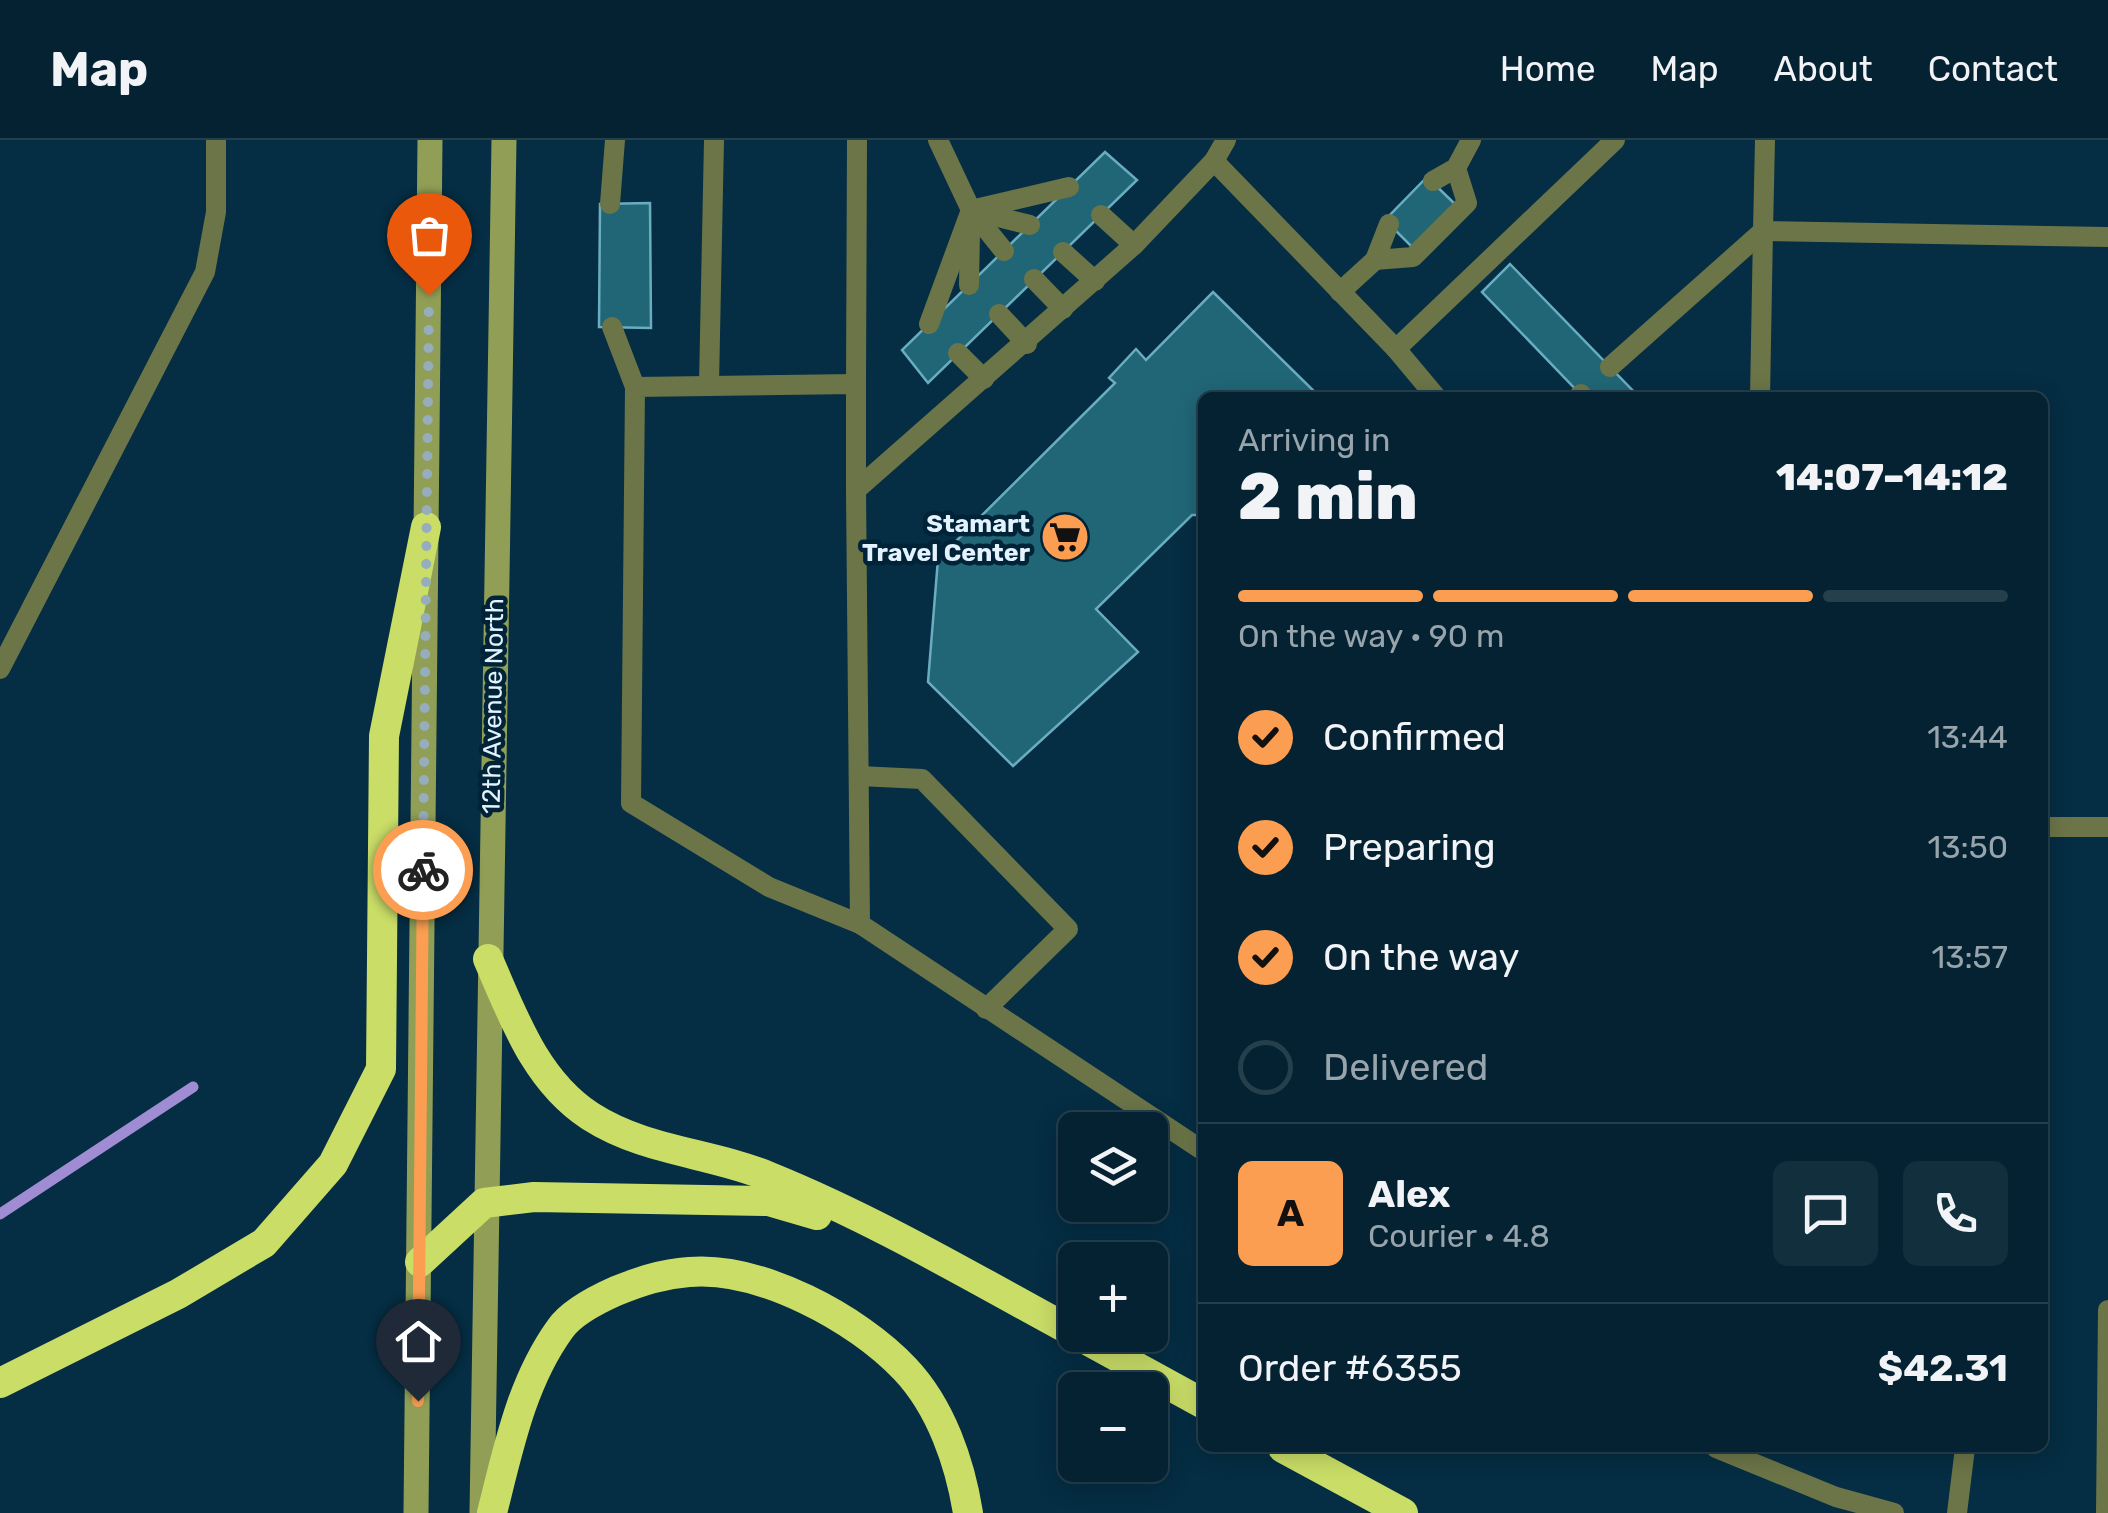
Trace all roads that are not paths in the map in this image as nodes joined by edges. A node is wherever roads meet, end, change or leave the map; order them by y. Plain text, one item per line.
1 (216, 140) edge
2 (430, 140) edge
3 (504, 140) edge
4 (615, 140) edge
5 (714, 140) edge
6 (857, 140) edge
7 (938, 140) edge
8 (1226, 140) edge
9 (1471, 140) edge
10 (1615, 140) edge
11 (1764, 140) edge
12 (1214, 162) junction
13 (1456, 168) junction
14 (1432, 181) dead end
15 (1069, 187) dead end
16 (610, 204) dead end
17 (971, 210) junction
18 (1101, 215) dead end
19 (1389, 224) dead end
20 (1030, 225) dead end
21 (1764, 232) junction
22 (2108, 237) edge
23 (1134, 245) junction
24 (1004, 250) dead end
25 (1063, 252) dead end
26 (1374, 260) junction
27 (1034, 280) dead end
28 (1095, 281) junction
29 (968, 285) dead end
30 (1340, 292) junction
31 (1063, 309) junction
32 (999, 314) dead end
33 (930, 324) dead end
34 (612, 327) dead end
35 (1026, 344) junction
36 (1396, 349) junction
37 (958, 353) dead end
38 (1610, 367) dead end
39 (984, 379) junction
40 (710, 384) junction
41 (856, 384) junction
42 (635, 387) junction
43 (1432, 392) edge
44 (1760, 392) edge
45 (856, 490) junction
46 (426, 527) junction
47 (2, 660) edge
48 (859, 776) junction
49 (2048, 827) edge
50 (2108, 828) edge
51 (860, 924) junction
52 (488, 959) junction
53 (986, 1009) junction
54 (1198, 1147) edge
55 (484, 1204) junction
56 (906, 1241) junction
57 (420, 1262) junction
58 (2108, 1310) edge
59 (1058, 1324) edge
60 (1109, 1352) edge
61 (0, 1383) edge
62 (1198, 1401) edge
63 (2108, 1403) edge
64 (1290, 1452) edge
65 (1726, 1452) edge
66 (1964, 1452) edge
67 (416, 1513) edge
68 (482, 1513) edge
69 (492, 1513) edge
70 (968, 1513) edge
71 (1403, 1513) edge
72 (1894, 1513) edge
73 (1956, 1513) edge
74 (2106, 1513) edge

1 - 47 lane
2 - 46 main road
3 - 52 main road, 12th Avenue North
4 - 16 lane
5 - 40 lane
6 - 41 lane
7 - 17 lane
8 - 12 lane
9 - 13 lane
10 - 36 lane
11 - 21 lane
12 - 23 lane
12 - 30 lane
13 - 14 lane
13 - 26 lane
15 - 17 lane
17 - 20 lane
17 - 24 lane
17 - 29 lane
17 - 33 lane
18 - 23 lane
19 - 26 lane
21 - 22 lane
21 - 38 lane
21 - 44 lane
23 - 28 lane
25 - 28 lane
26 - 30 lane
27 - 31 lane
28 - 31 lane
30 - 36 lane
31 - 35 lane
32 - 35 lane
34 - 42 lane
35 - 39 lane
36 - 43 lane
37 - 39 lane
39 - 45 lane
40 - 41 lane
40 - 42 lane
41 - 45 lane
42 - 51 lane
45 - 48 lane
46 - 57 main road
46 - 61 highway
48 - 51 lane
48 - 53 lane
49 - 50 lane
51 - 53 lane
52 - 55 main road, 12th Avenue North
52 - 56 highway
53 - 54 lane
55 - 56 highway
55 - 57 highway
55 - 68 main road, 12th Avenue North
56 - 59 highway
57 - 67 main road
58 - 63 lane
60 - 62 highway
63 - 74 lane
64 - 71 highway
65 - 72 lane
66 - 73 lane
69 - 70 highway

